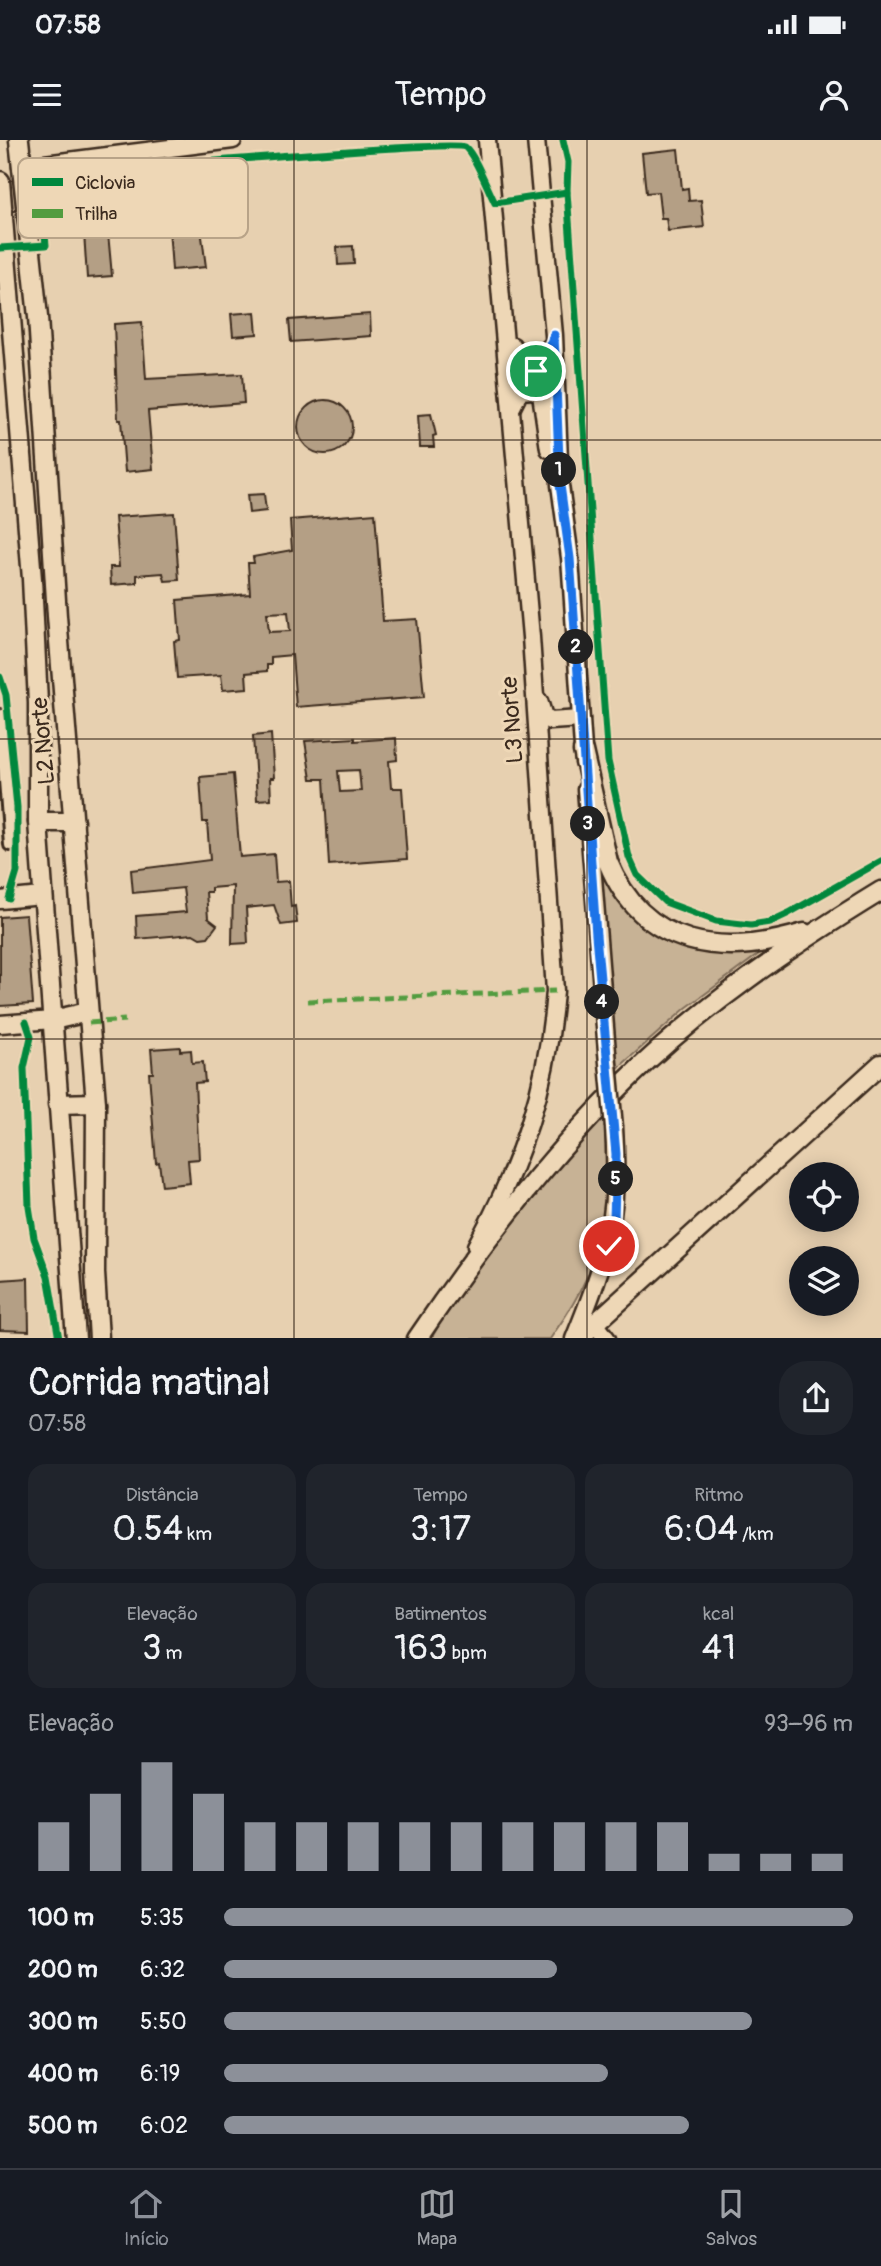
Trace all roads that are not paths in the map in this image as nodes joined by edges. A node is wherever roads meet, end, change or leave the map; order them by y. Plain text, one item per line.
1 (19, 140) edge
2 (233, 140) edge
3 (487, 140) edge
4 (536, 140) edge
5 (20, 158) edge
6 (92, 158) edge
7 (0, 181) edge
8 (29, 238) edge
9 (502, 285) junction
10 (554, 335) junction
11 (512, 407) junction
12 (560, 485) junction
13 (534, 685) junction
14 (0, 715) edge
15 (581, 719) junction
16 (583, 751) junction
17 (74, 821) junction
18 (38, 822) junction
19 (10, 845) dead end
20 (881, 891) edge
21 (42, 896) junction
22 (0, 900) edge
23 (821, 928) junction
24 (88, 1012) junction
25 (53, 1020) junction
26 (0, 1024) edge
27 (881, 1064) edge
28 (96, 1103) junction
29 (58, 1104) junction
30 (458, 1278) junction
31 (601, 1332) edge
32 (76, 1338) edge
33 (99, 1338) edge
34 (418, 1338) edge
35 (576, 1338) edge
36 (580, 1338) edge

1 - 5 main road, L2 Norte
2 - 6 main road
3 - 9 main road, L3 Norte
4 - 10 main road
7 - 18 main road, L2 Norte
8 - 17 main road, L2 Norte
9 - 10 main road
9 - 11 main road, L3 Norte
10 - 12 main road
11 - 12 main road
11 - 13 main road, L3 Norte
12 - 15 main road
13 - 15 main road
13 - 30 main road, L3 Norte
14 - 19 street
15 - 16 main road
16 - 23 main road
16 - 35 main road, bridge
17 - 18 main road
17 - 24 main road, L2 Norte
18 - 21 main road, L2 Norte
20 - 23 main road, L3 Norte
21 - 22 main road
21 - 25 main road, L2 Norte
23 - 30 main road, L3 Norte
24 - 25 main road
24 - 28 main road, L2 Norte
25 - 26 main road
25 - 29 main road, L2 Norte
27 - 31 main road
28 - 29 main road
28 - 33 main road, L2 Norte
29 - 32 main road, L2 Norte
30 - 34 main road, L3 Norte
31 - 36 main road

